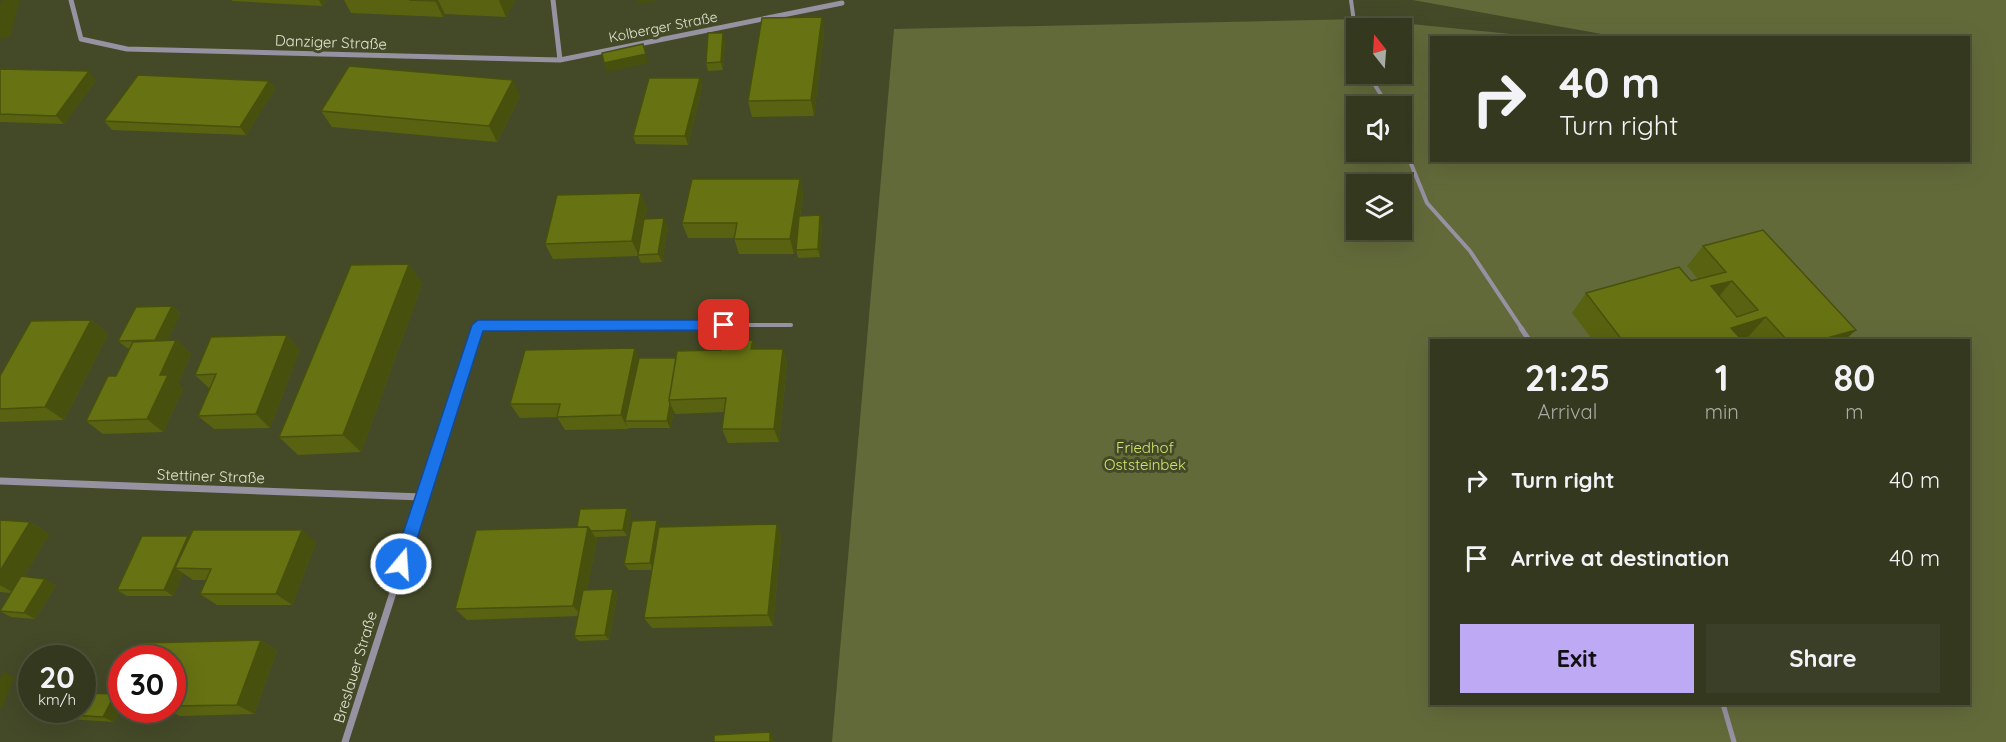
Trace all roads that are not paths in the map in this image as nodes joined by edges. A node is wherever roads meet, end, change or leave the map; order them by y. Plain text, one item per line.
1 (71, 0) edge
2 (553, 0) edge
3 (1351, 0) edge
4 (842, 3) dead end
5 (1354, 18) edge
6 (560, 60) junction
7 (1410, 162) edge
8 (478, 325) joint
9 (791, 325) dead end
10 (1528, 339) edge
11 (0, 481) edge
12 (422, 497) junction
13 (1723, 705) edge
14 (345, 742) edge
15 (1734, 742) edge

1 - 6 street, Danziger Straße
2 - 6 street
3 - 5 lane
4 - 6 street, Kolberger Straße
7 - 10 lane
8 - 9 lane
8 - 12 street, Breslauer Straße
11 - 12 street, Stettiner Straße
12 - 14 street, Breslauer Straße
13 - 15 lane

